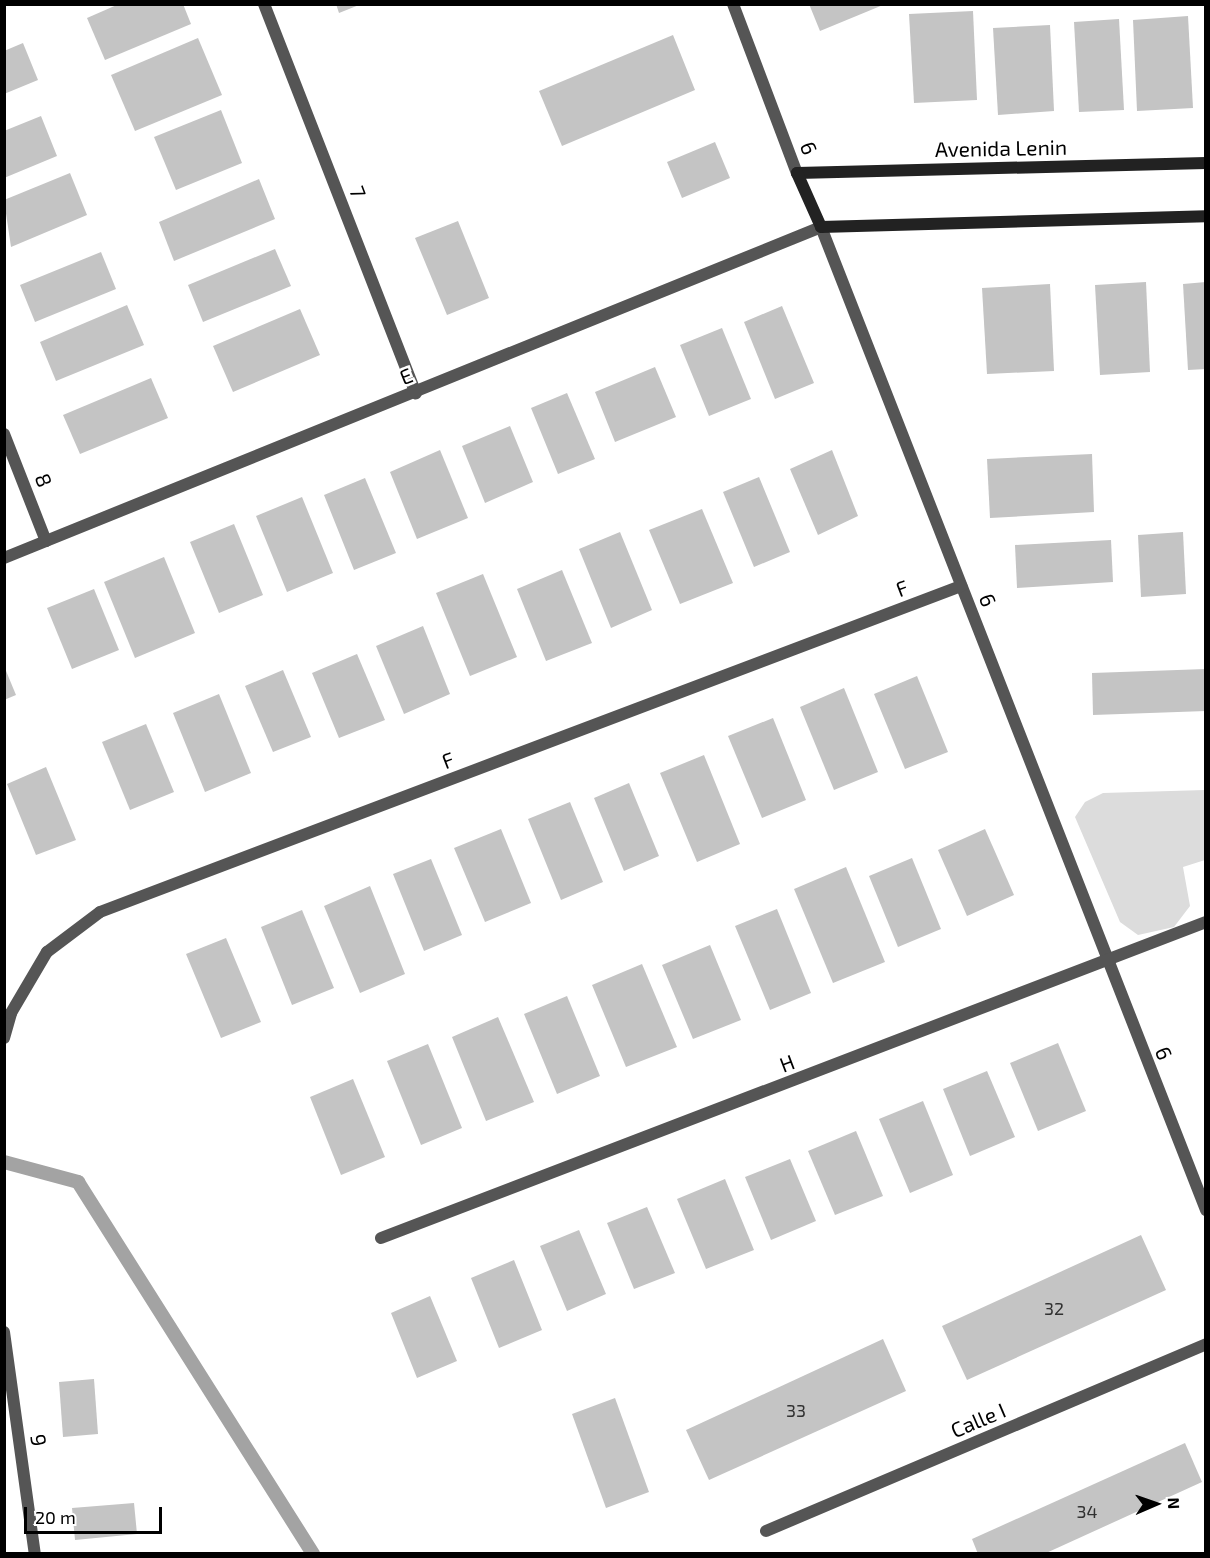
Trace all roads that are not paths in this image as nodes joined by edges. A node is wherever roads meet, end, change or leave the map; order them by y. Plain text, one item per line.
1 (264, 4) edge
2 (733, 4) edge
3 (1206, 163) edge
4 (797, 173) junction
5 (1206, 216) edge
6 (821, 227) junction
7 (416, 393) junction
8 (4, 434) edge
9 (46, 541) junction
10 (4, 558) edge
11 (961, 586) junction
12 (1206, 922) edge
13 (1107, 962) junction
14 (4, 1038) edge
15 (1206, 1210) edge
16 (381, 1238) dead end
17 (4, 1332) edge
18 (1206, 1344) edge
19 (766, 1531) dead end
20 (35, 1554) edge

1 - 7 street, 7
2 - 4 street, 6
3 - 4 street, Avenida Lenin
4 - 6 street, 6
5 - 6 street
6 - 7 street, E
6 - 11 street, 6
7 - 9 street, E
8 - 9 street, 8
9 - 10 street, E
11 - 13 street, 6
11 - 14 street, F
12 - 13 street, H
13 - 15 street, 6
13 - 16 street, H
17 - 20 street, 9
18 - 19 street, Calle I

